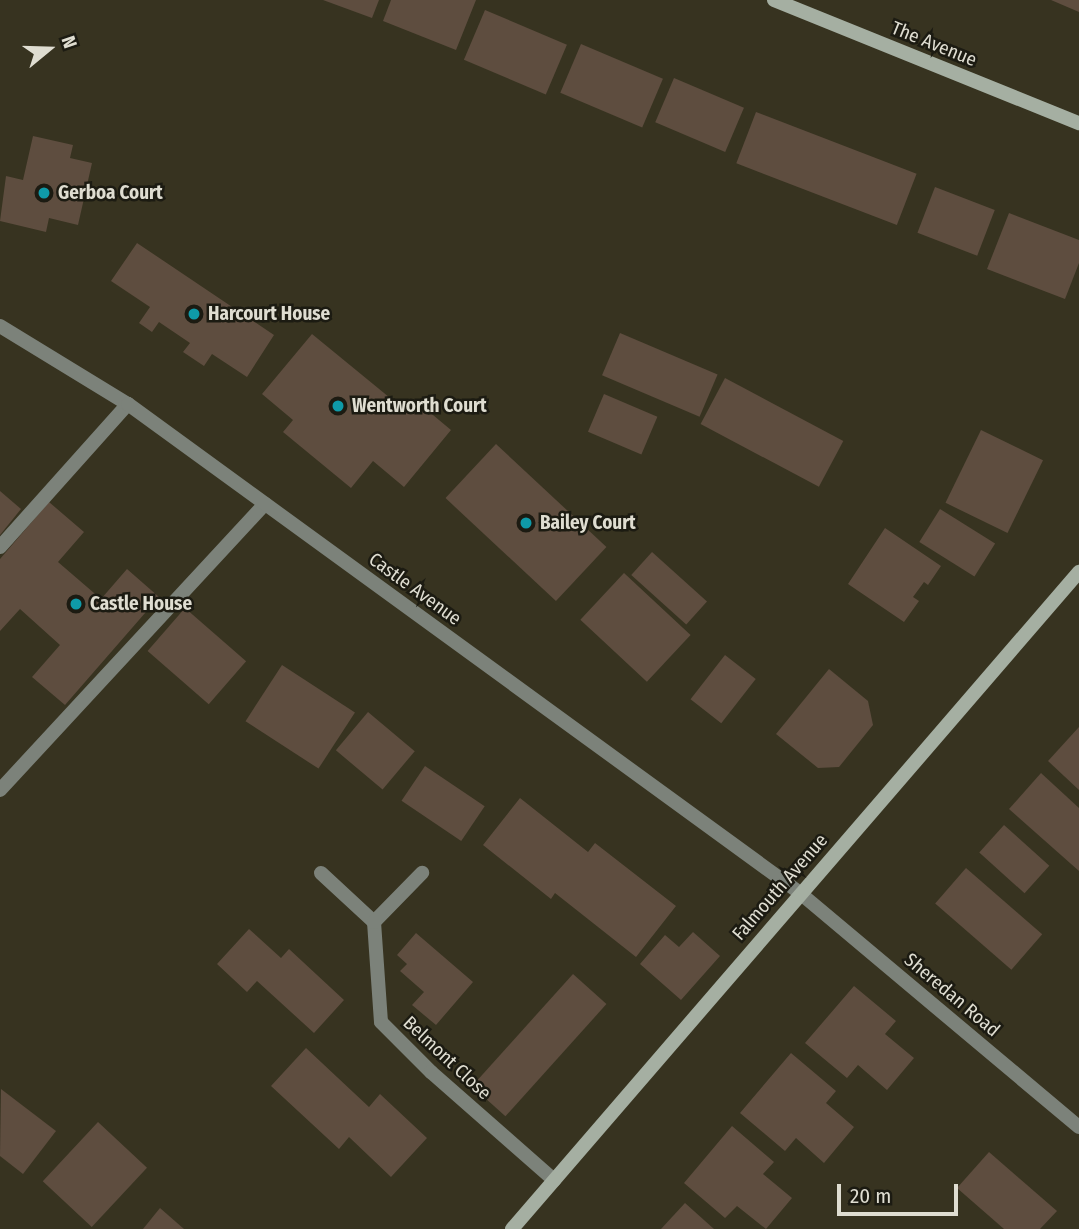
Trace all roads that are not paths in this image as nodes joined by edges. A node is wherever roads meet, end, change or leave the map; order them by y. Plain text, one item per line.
1 (774, 0) edge
2 (1079, 122) edge
3 (0, 326) edge
4 (128, 404) junction
5 (265, 504) junction
6 (0, 547) edge
7 (1079, 572) edge
8 (0, 790) edge
9 (321, 873) dead end
10 (422, 873) dead end
11 (800, 893) junction
12 (374, 922) junction
13 (1079, 1127) edge
14 (554, 1180) junction
15 (512, 1229) edge

1 - 2 street, The Avenue
3 - 4 street, Castle Avenue
4 - 5 street, Castle Avenue
4 - 6 street
5 - 8 street
5 - 11 street, Castle Avenue
7 - 11 street, Falmouth Avenue
9 - 12 street
10 - 12 street
11 - 13 street, Sheredan Road
11 - 14 street, Falmouth Avenue
12 - 14 street, Belmont Close
14 - 15 street, Falmouth Avenue

